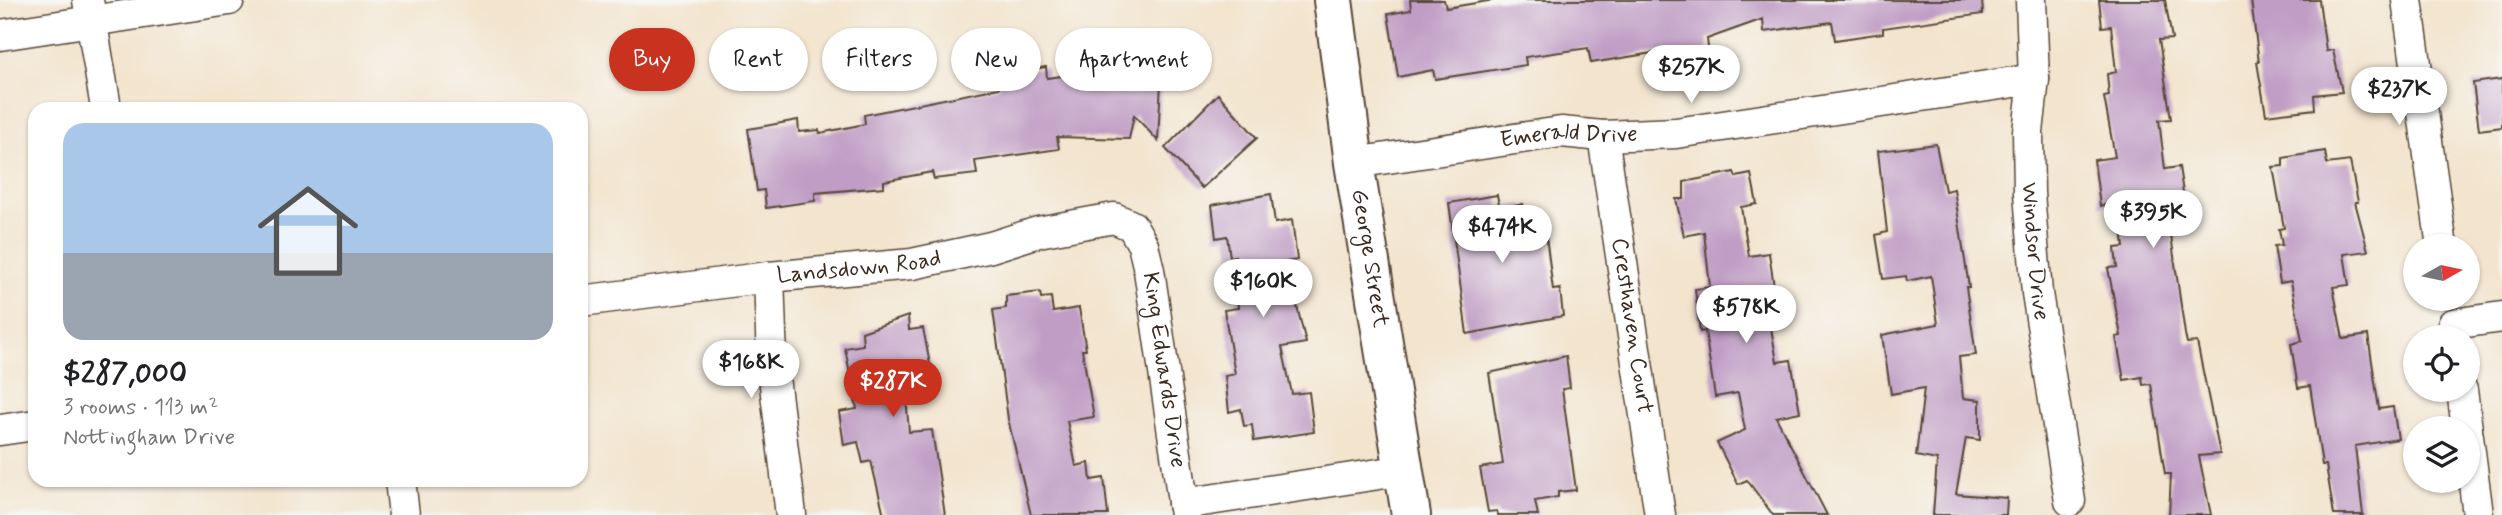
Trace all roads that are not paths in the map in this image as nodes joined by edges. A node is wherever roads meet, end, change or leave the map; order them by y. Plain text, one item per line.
1 (229, 0) edge
2 (1333, 0) edge
3 (2031, 0) edge
4 (2407, 0) edge
5 (90, 11) edge
6 (0, 35) edge
7 (2034, 79) junction
8 (105, 102) edge
9 (1603, 136) junction
10 (1354, 163) junction
11 (1132, 226) joint
12 (2440, 234) edge
13 (769, 277) junction
14 (588, 300) edge
15 (2502, 317) edge
16 (2452, 320) edge
17 (28, 426) edge
18 (0, 430) edge
19 (1405, 470) junction
20 (401, 487) edge
21 (2475, 493) edge
22 (2070, 501) dead end
23 (1184, 509) edge
24 (404, 515) edge
25 (791, 515) edge
26 (1411, 515) edge
27 (1660, 515) edge
28 (2478, 515) edge

1 - 5 street
2 - 10 street, George Street
3 - 7 street, Windsor Drive
4 - 12 street
5 - 6 street
5 - 8 street
7 - 9 street, Emerald Drive
7 - 22 street, Windsor Drive
9 - 10 street, Emerald Drive
9 - 27 street, Cresthaven Court
10 - 19 street, George Street
11 - 13 street, Landsdown Road
11 - 23 street, King Edwards Drive
13 - 14 street, Landsdown Road
13 - 25 street
15 - 16 street
17 - 18 street
19 - 23 street
19 - 26 street, George Street
20 - 24 street
21 - 28 street

